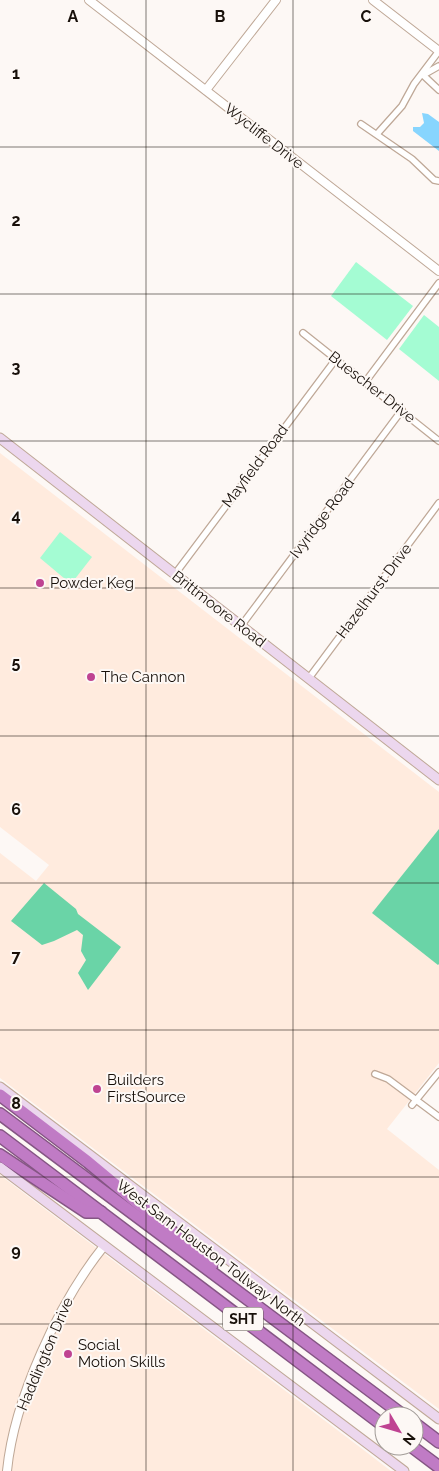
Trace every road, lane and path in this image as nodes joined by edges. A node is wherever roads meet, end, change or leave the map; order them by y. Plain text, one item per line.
1 (89, 0) edge
2 (276, 0) edge
3 (373, 0) edge
4 (439, 51) edge
5 (439, 66) edge
6 (423, 75) junction
7 (206, 90) junction
8 (439, 90) edge
9 (362, 124) dead end
10 (377, 134) junction
11 (439, 182) edge
12 (439, 271) edge
13 (439, 283) edge
14 (304, 333) dead end
15 (336, 359) junction
16 (366, 381) junction
17 (402, 410) junction
18 (0, 438) edge
19 (439, 441) edge
20 (439, 503) edge
21 (175, 574) junction
22 (241, 626) junction
23 (309, 678) junction
24 (439, 780) edge
25 (439, 1072) edge
26 (375, 1074) dead end
27 (0, 1087) edge
28 (0, 1095) edge
29 (417, 1100) junction
30 (412, 1105) dead end
31 (0, 1114) edge
32 (439, 1117) edge
33 (0, 1136) edge
34 (0, 1155) edge
35 (0, 1167) edge
36 (101, 1212) junction
37 (104, 1246) junction
38 (242, 1295) junction
39 (391, 1406) edge
40 (374, 1418) edge
41 (439, 1418) edge
42 (424, 1431) edge
43 (439, 1442) edge
44 (424, 1456) edge
45 (4, 1461) edge
46 (439, 1467) edge
47 (7, 1471) edge
48 (404, 1471) edge

1 - 7 street, Wycliffe Drive
2 - 7 street
3 - 4 street
4 - 6 street
5 - 6 street
6 - 8 street
6 - 10 street
7 - 12 street, Wycliffe Drive
9 - 10 street
10 - 11 street
13 - 16 street
14 - 15 street, Buescher Drive
15 - 16 street, Buescher Drive
15 - 21 street, Mayfield Road
16 - 17 street, Buescher Drive
17 - 19 street, Buescher Drive
17 - 22 street, Ivyridge Road
18 - 21 main road, Brittmoore Road
20 - 23 street, Hazelhurst Drive
21 - 22 main road, Brittmoore Road
22 - 23 main road, Brittmoore Road
23 - 24 main road, Brittmoore Road
25 - 29 street
26 - 29 street
27 - 41 main road
28 - 38 highway
29 - 30 street
29 - 32 street
31 - 38 highway, West Sam Houston Tollway North / SHT
33 - 36 highway, SHT
34 - 36 highway
35 - 37 main road
36 - 40 highway, SHT
37 - 45 street, Haddington Drive
37 - 48 main road
38 - 39 highway, West Sam Houston Tollway North / SHT
42 - 43 highway
44 - 46 highway
45 - 47 street, Haddington Drive

